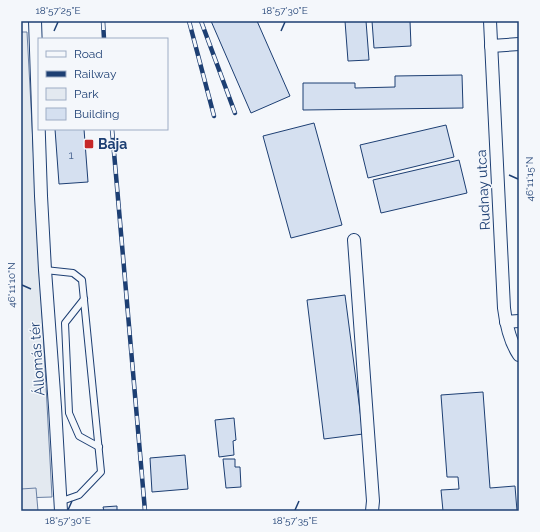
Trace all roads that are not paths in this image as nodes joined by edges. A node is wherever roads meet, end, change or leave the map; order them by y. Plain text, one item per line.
1 (34, 21) edge
2 (490, 21) edge
3 (519, 44) edge
4 (491, 46) junction
5 (354, 240) dead end
6 (45, 270) junction
7 (84, 299) junction
8 (506, 322) junction
9 (519, 322) edge
10 (519, 355) edge
11 (99, 447) junction
12 (58, 508) edge
13 (372, 511) edge

1 - 6 street, Állomás tér
2 - 4 street, Rudnay utca
3 - 4 street
4 - 8 street, Rudnay utca
5 - 13 street
6 - 7 lane
6 - 12 street, Állomás tér
7 - 11 lane
7 - 11 lane
8 - 9 street
8 - 10 street, Rudnay utca
11 - 12 lane

